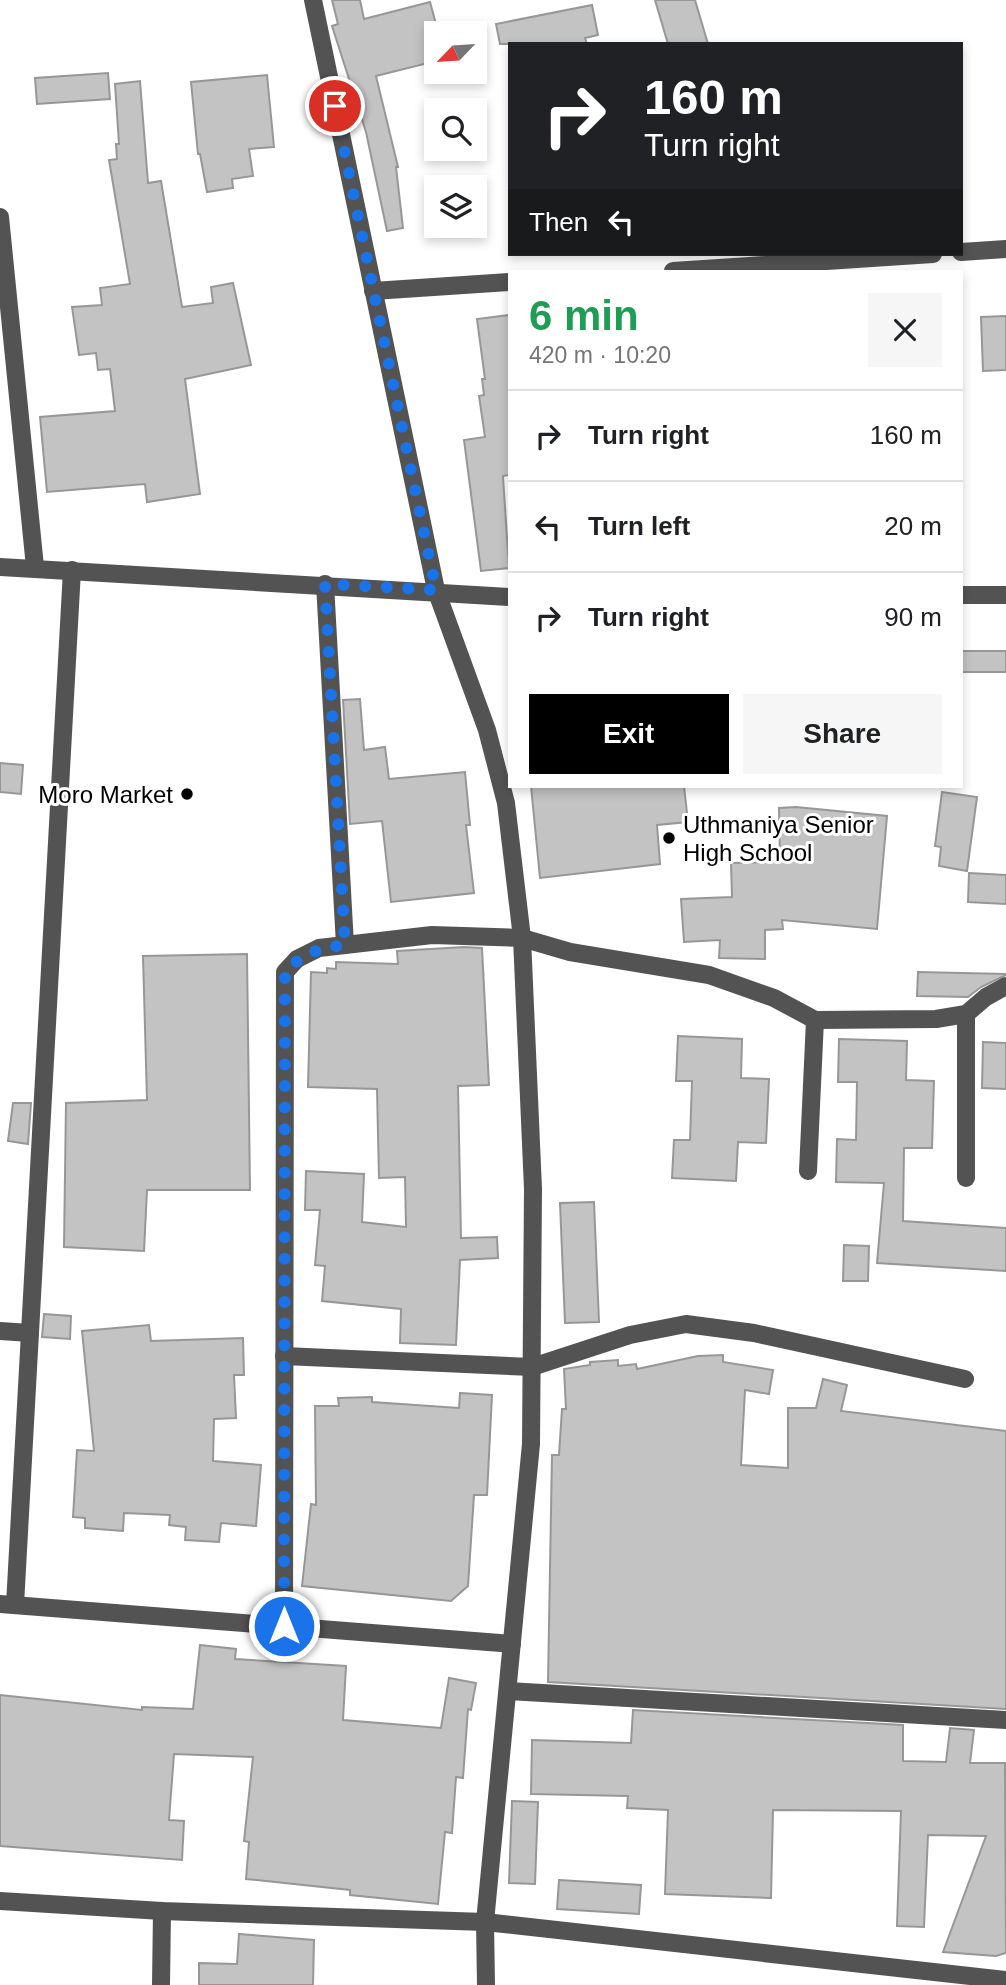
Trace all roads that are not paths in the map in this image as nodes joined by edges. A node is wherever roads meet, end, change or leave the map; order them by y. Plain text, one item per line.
1 (313, 0) edge
2 (0, 217) edge
3 (1006, 249) edge
4 (963, 252) edge
5 (902, 256) edge
6 (688, 270) edge
7 (508, 282) edge
8 (373, 291) junction
9 (0, 567) edge
10 (35, 567) junction
11 (72, 569) junction
12 (325, 584) junction
13 (436, 590) junction
14 (1006, 595) edge
15 (963, 596) edge
16 (508, 597) edge
17 (522, 938) junction
18 (345, 945) junction
19 (1006, 986) edge
20 (966, 1014) junction
21 (815, 1020) junction
22 (808, 1171) dead end
23 (966, 1178) dead end
24 (0, 1331) edge
25 (30, 1333) junction
26 (284, 1356) junction
27 (531, 1367) junction
28 (965, 1379) dead end
29 (8, 1604) edge
30 (284, 1626) junction
31 (512, 1644) junction
32 (508, 1691) junction
33 (1006, 1720) edge
34 (0, 1901) edge
35 (162, 1911) junction
36 (485, 1922) junction
37 (1006, 1980) edge
38 (161, 1985) edge
39 (486, 1985) edge

1 - 8 street
2 - 10 street
3 - 4 street
5 - 6 street
7 - 8 street
8 - 13 street
9 - 10 street
10 - 11 street
11 - 12 street
11 - 25 street
12 - 13 street
12 - 18 street
13 - 16 street
13 - 17 street
14 - 15 street
17 - 18 street
17 - 21 street
17 - 27 street
18 - 26 street
19 - 20 street
20 - 21 street
20 - 23 street
21 - 22 street
24 - 25 street
25 - 29 street
26 - 27 street
26 - 30 street
27 - 28 street
27 - 31 street
29 - 30 street
30 - 31 street
31 - 32 street
32 - 33 street
32 - 36 street
34 - 35 street
35 - 36 street
35 - 38 street
36 - 37 street
36 - 39 street

